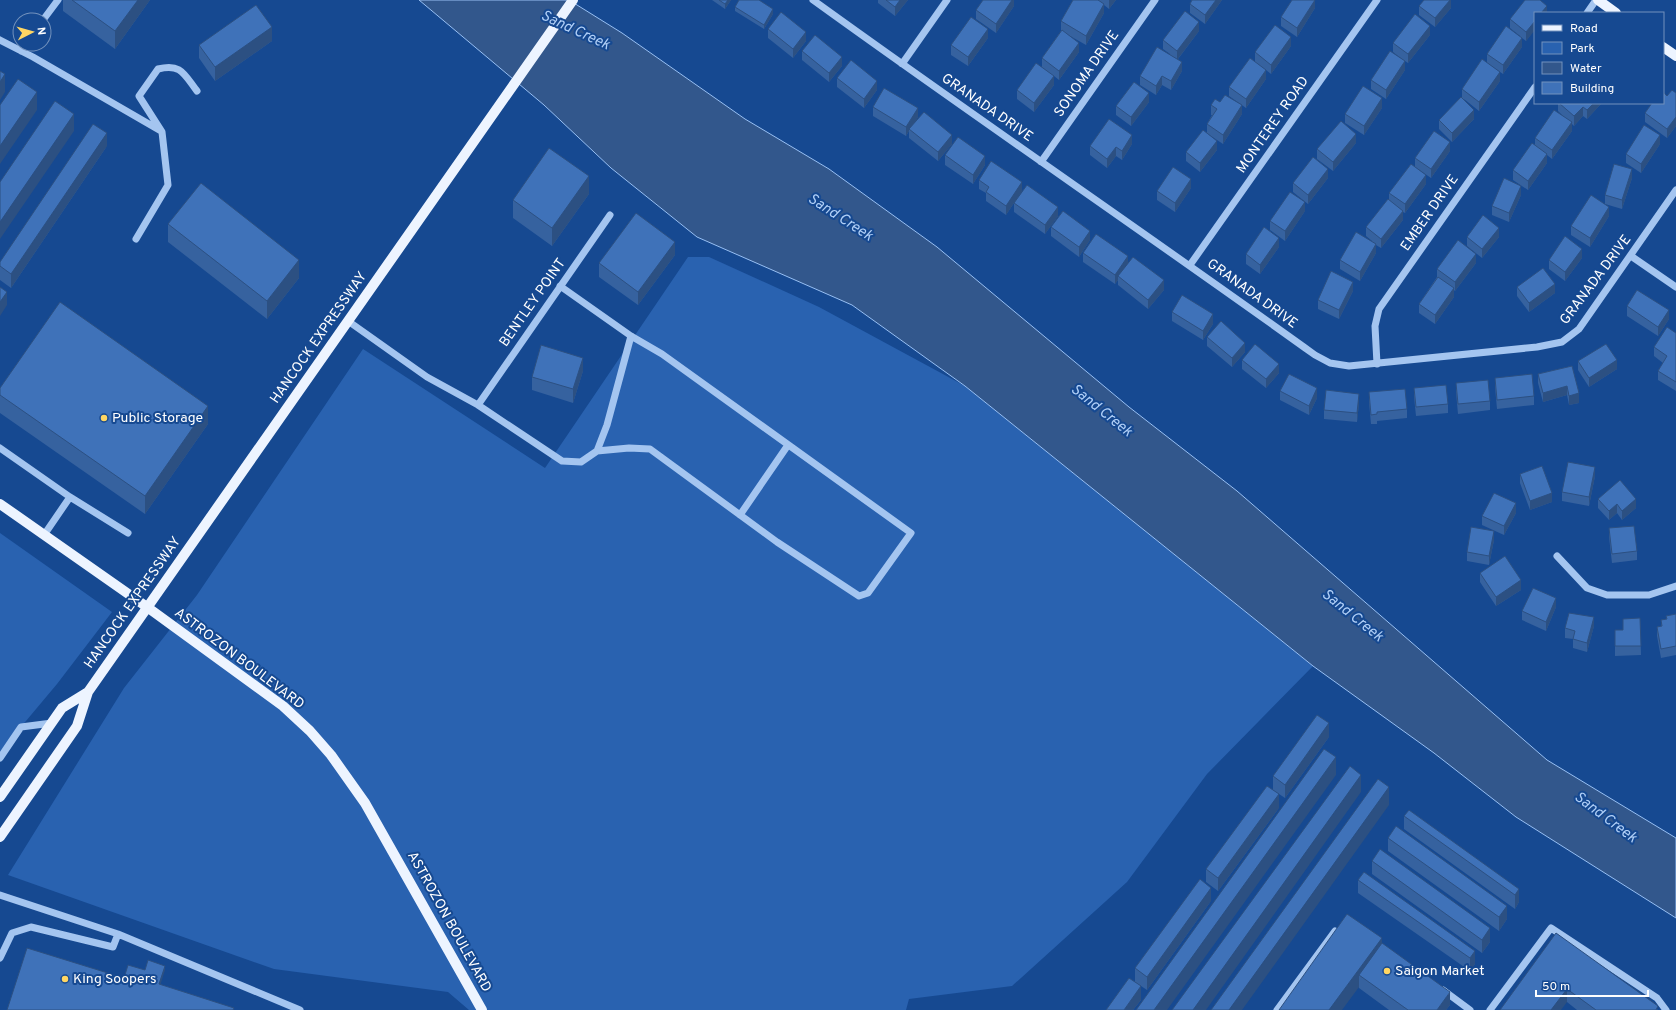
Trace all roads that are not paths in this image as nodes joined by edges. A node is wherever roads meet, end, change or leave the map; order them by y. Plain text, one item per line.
1 (58, 0) edge
2 (574, 0) edge
3 (813, 0) edge
4 (947, 0) edge
5 (1155, 0) edge
6 (1377, 0) edge
7 (1597, 0) edge
8 (49, 12) edge
9 (1588, 12) edge
10 (1615, 12) edge
11 (0, 40) edge
12 (12, 46) edge
13 (1664, 47) edge
14 (23, 52) edge
15 (1676, 56) edge
16 (902, 64) junction
17 (1534, 88) edge
18 (197, 91) dead end
19 (162, 132) junction
20 (1041, 162) junction
21 (1676, 190) edge
22 (610, 215) dead end
23 (136, 239) dead end
24 (1631, 256) junction
25 (1190, 265) junction
26 (560, 286) junction
27 (1676, 287) edge
28 (348, 321) junction
29 (631, 336) junction
30 (1377, 364) junction
31 (478, 405) junction
32 (788, 445) junction
33 (0, 448) edge
34 (598, 451) junction
35 (70, 497) junction
36 (0, 504) edge
37 (740, 515) junction
38 (128, 533) dead end
39 (44, 535) junction
40 (1556, 556) dead end
41 (1676, 586) edge
42 (147, 607) junction
43 (88, 692) junction
44 (52, 723) junction
45 (0, 758) edge
46 (0, 797) edge
47 (0, 837) edge
48 (0, 895) edge
49 (1339, 925) edge
50 (118, 934) junction
51 (0, 958) edge
52 (1438, 987) edge
53 (300, 1010) edge
54 (482, 1010) edge
55 (1276, 1010) edge
56 (1470, 1010) edge
57 (1490, 1010) edge
58 (1666, 1010) edge

1 - 8 street
2 - 28 main road, HANCOCK EXPRESSWAY
3 - 16 street, GRANADA DRIVE
4 - 16 street
5 - 20 street, SONOMA DRIVE
6 - 25 street, MONTEREY ROAD
7 - 9 street
7 - 10 main road
11 - 12 street
13 - 15 main road
14 - 19 street
16 - 20 street, GRANADA DRIVE
17 - 30 street, EMBER DRIVE
18 - 19 street
19 - 23 street
20 - 25 street, GRANADA DRIVE
21 - 24 street, GRANADA DRIVE
22 - 26 street, BENTLEY POINT
24 - 27 street
24 - 30 street, GRANADA DRIVE
25 - 30 street, GRANADA DRIVE
26 - 29 street
26 - 31 street, BENTLEY POINT
28 - 31 street
28 - 42 main road, HANCOCK EXPRESSWAY
29 - 32 street
29 - 34 street
31 - 34 street
32 - 37 street
32 - 37 street
33 - 35 street
34 - 37 street
35 - 38 street
35 - 39 street
36 - 39 main road, ASTROZON BOULEVARD
39 - 42 main road, ASTROZON BOULEVARD
40 - 41 street
42 - 43 main road, HANCOCK EXPRESSWAY
42 - 54 main road, ASTROZON BOULEVARD
43 - 44 main road, HANCOCK EXPRESSWAY
43 - 47 main road, HANCOCK EXPRESSWAY
44 - 45 street
44 - 46 main road, HANCOCK EXPRESSWAY
48 - 50 street
49 - 55 street
50 - 51 street
50 - 53 street
52 - 56 street
57 - 58 street

